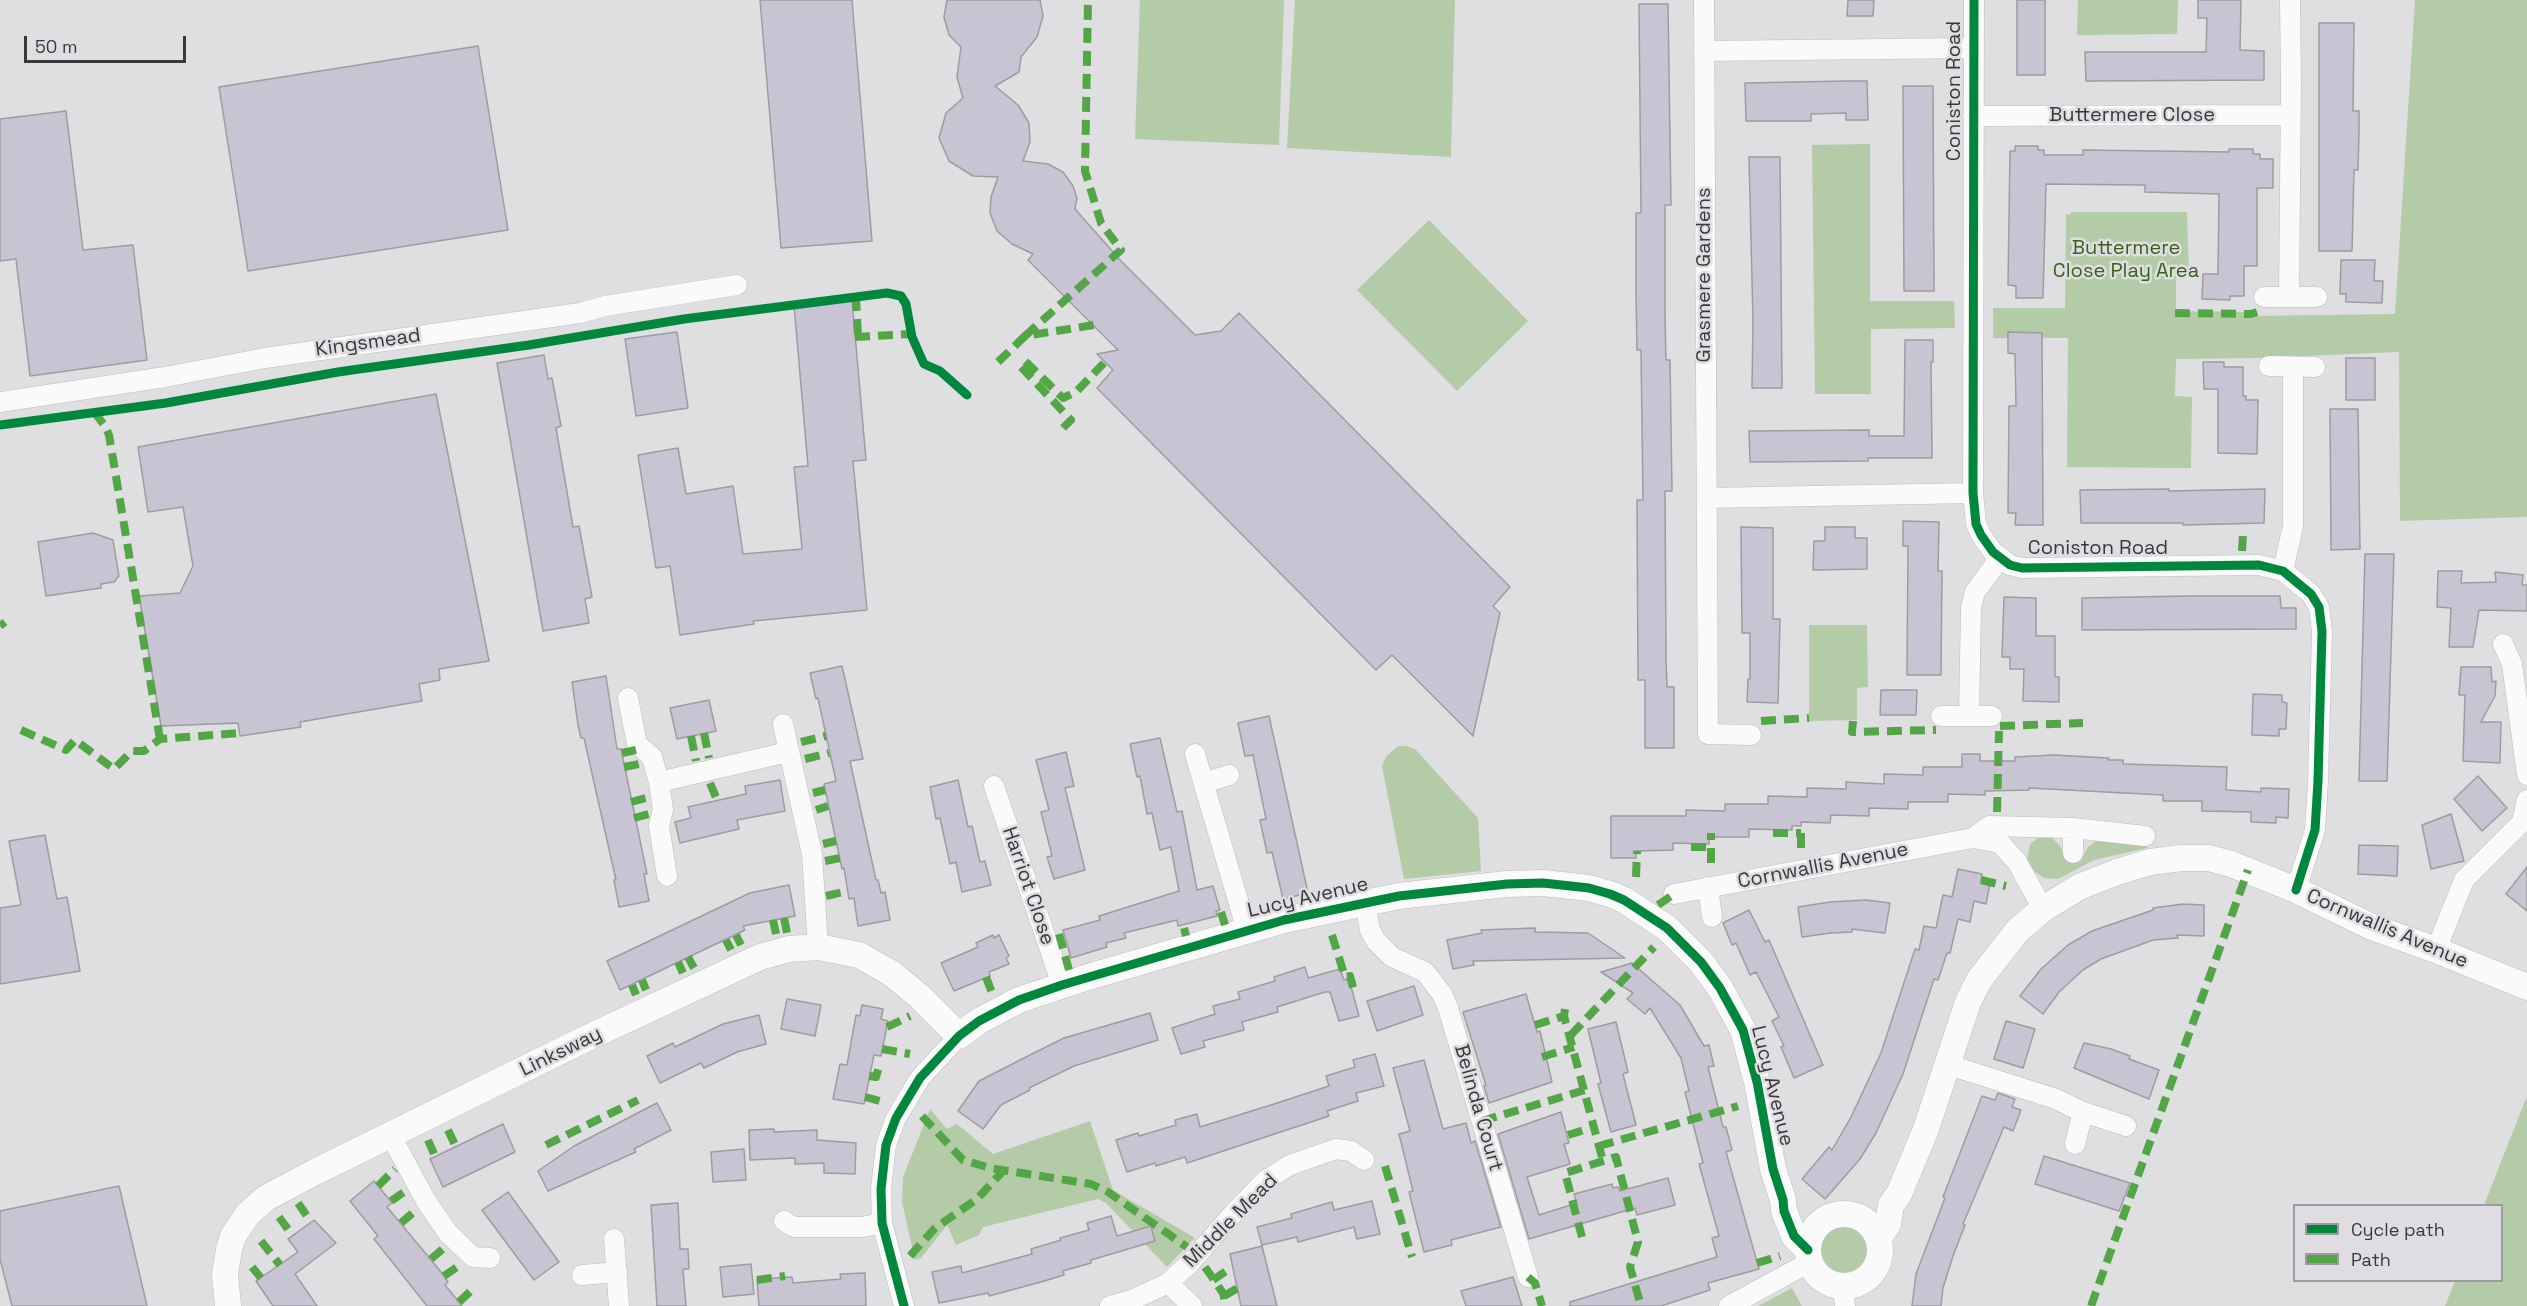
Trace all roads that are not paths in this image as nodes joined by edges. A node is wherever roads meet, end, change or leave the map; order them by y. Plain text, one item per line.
1 (1704, 0) edge
2 (1974, 0) edge
3 (2290, 0) edge
4 (1974, 48) junction
5 (1704, 51) junction
6 (2290, 115) junction
7 (1973, 116) junction
8 (737, 285) dead end
9 (2264, 297) dead end
10 (2289, 297) junction
11 (2317, 297) dead end
12 (2269, 366) dead end
13 (2293, 367) junction
14 (2315, 367) dead end
15 (0, 402) edge
16 (1973, 493) junction
17 (1707, 498) junction
18 (2000, 558) junction
19 (2283, 571) junction
20 (2503, 644) dead end
21 (627, 698) dead end
22 (1941, 716) dead end
23 (1970, 716) junction
24 (1992, 716) dead end
25 (783, 724) dead end
26 (1752, 735) dead end
27 (788, 752) junction
28 (1195, 754) dead end
29 (1229, 775) dead end
30 (2527, 775) edge
31 (659, 782) junction
32 (1204, 783) junction
33 (994, 786) dead end
34 (2527, 800) edge
35 (2073, 828) junction
36 (2145, 836) dead end
37 (1973, 838) junction
38 (2073, 853) dead end
39 (667, 876) dead end
40 (1708, 887) junction
41 (2296, 890) junction
42 (1674, 894) dead end
43 (1365, 902) junction
44 (2043, 909) junction
45 (1713, 917) dead end
46 (1247, 931) junction
47 (818, 947) junction
48 (2436, 950) junction
49 (1062, 985) junction
50 (2527, 987) edge
51 (959, 1036) junction
52 (1946, 1064) junction
53 (2083, 1112) junction
54 (2126, 1126) dead end
55 (390, 1136) junction
56 (2075, 1144) dead end
57 (1364, 1160) dead end
58 (1783, 1200) junction
59 (1891, 1205) junction
60 (1853, 1216) junction
61 (1826, 1218) junction
62 (784, 1221) dead end
63 (882, 1223) junction
64 (614, 1239) dead end
65 (1878, 1239) junction
66 (1809, 1256) junction
67 (490, 1258) dead end
68 (617, 1272) junction
69 (582, 1275) dead end
70 (1528, 1277) dead end
71 (1168, 1283) junction
72 (1844, 1296) edge
73 (228, 1306) edge
74 (619, 1306) edge
75 (904, 1306) edge
76 (1110, 1306) edge
77 (1192, 1306) edge
78 (1729, 1306) edge

1 - 5 street, Grasmere Gardens
2 - 4 street, Coniston Road
3 - 6 street
4 - 5 street
4 - 7 street, Coniston Road
5 - 17 street, Grasmere Gardens
6 - 7 street, Buttermere Close
6 - 10 street
7 - 16 street, Coniston Road
8 - 15 street, Kingsmead
9 - 10 street
10 - 11 street
12 - 13 street
13 - 14 street
13 - 19 street
16 - 17 street
16 - 18 street, Coniston Road
17 - 26 street, Grasmere Gardens
18 - 19 street, Coniston Road
18 - 23 street, Coniston Road
19 - 41 street, Coniston Road
20 - 30 street
21 - 31 street
22 - 23 street
23 - 24 street
25 - 27 street
27 - 31 street
27 - 47 street
28 - 32 street
29 - 32 street
31 - 39 street
32 - 46 street
33 - 49 street, Harriot Close
34 - 48 street
35 - 36 street, Cornwallis Avenue
35 - 37 street, Cornwallis Avenue
35 - 38 street
37 - 40 street, Cornwallis Avenue
37 - 44 street, Cornwallis Avenue
40 - 42 street, Cornwallis Avenue
40 - 45 street
41 - 44 street, Cornwallis Avenue
41 - 48 street, Cornwallis Avenue
43 - 46 street, Lucy Avenue
43 - 58 street, Lucy Avenue
43 - 70 street, Belinda Court
44 - 52 street, Cornwallis Avenue
46 - 49 street, Lucy Avenue
47 - 51 street, Linksway
47 - 55 street, Linksway
48 - 50 street, Cornwallis Avenue
49 - 51 street, Lucy Avenue
51 - 63 street, Lucy Avenue
52 - 53 street
52 - 59 street, Cornwallis Avenue
53 - 54 street
53 - 56 street
55 - 67 street
55 - 73 street, Linksway
57 - 71 street, Middle Mead
58 - 61 street
58 - 66 street, Lucy Avenue
59 - 60 street
59 - 65 street, Cornwallis Avenue
60 - 61 street
60 - 65 street
61 - 66 street
62 - 63 street
63 - 75 street, Lucy Avenue
64 - 68 street
65 - 72 street
66 - 72 street
66 - 78 street
68 - 69 street
68 - 74 street
71 - 76 street, Middle Mead
71 - 77 street, Middle Mead

